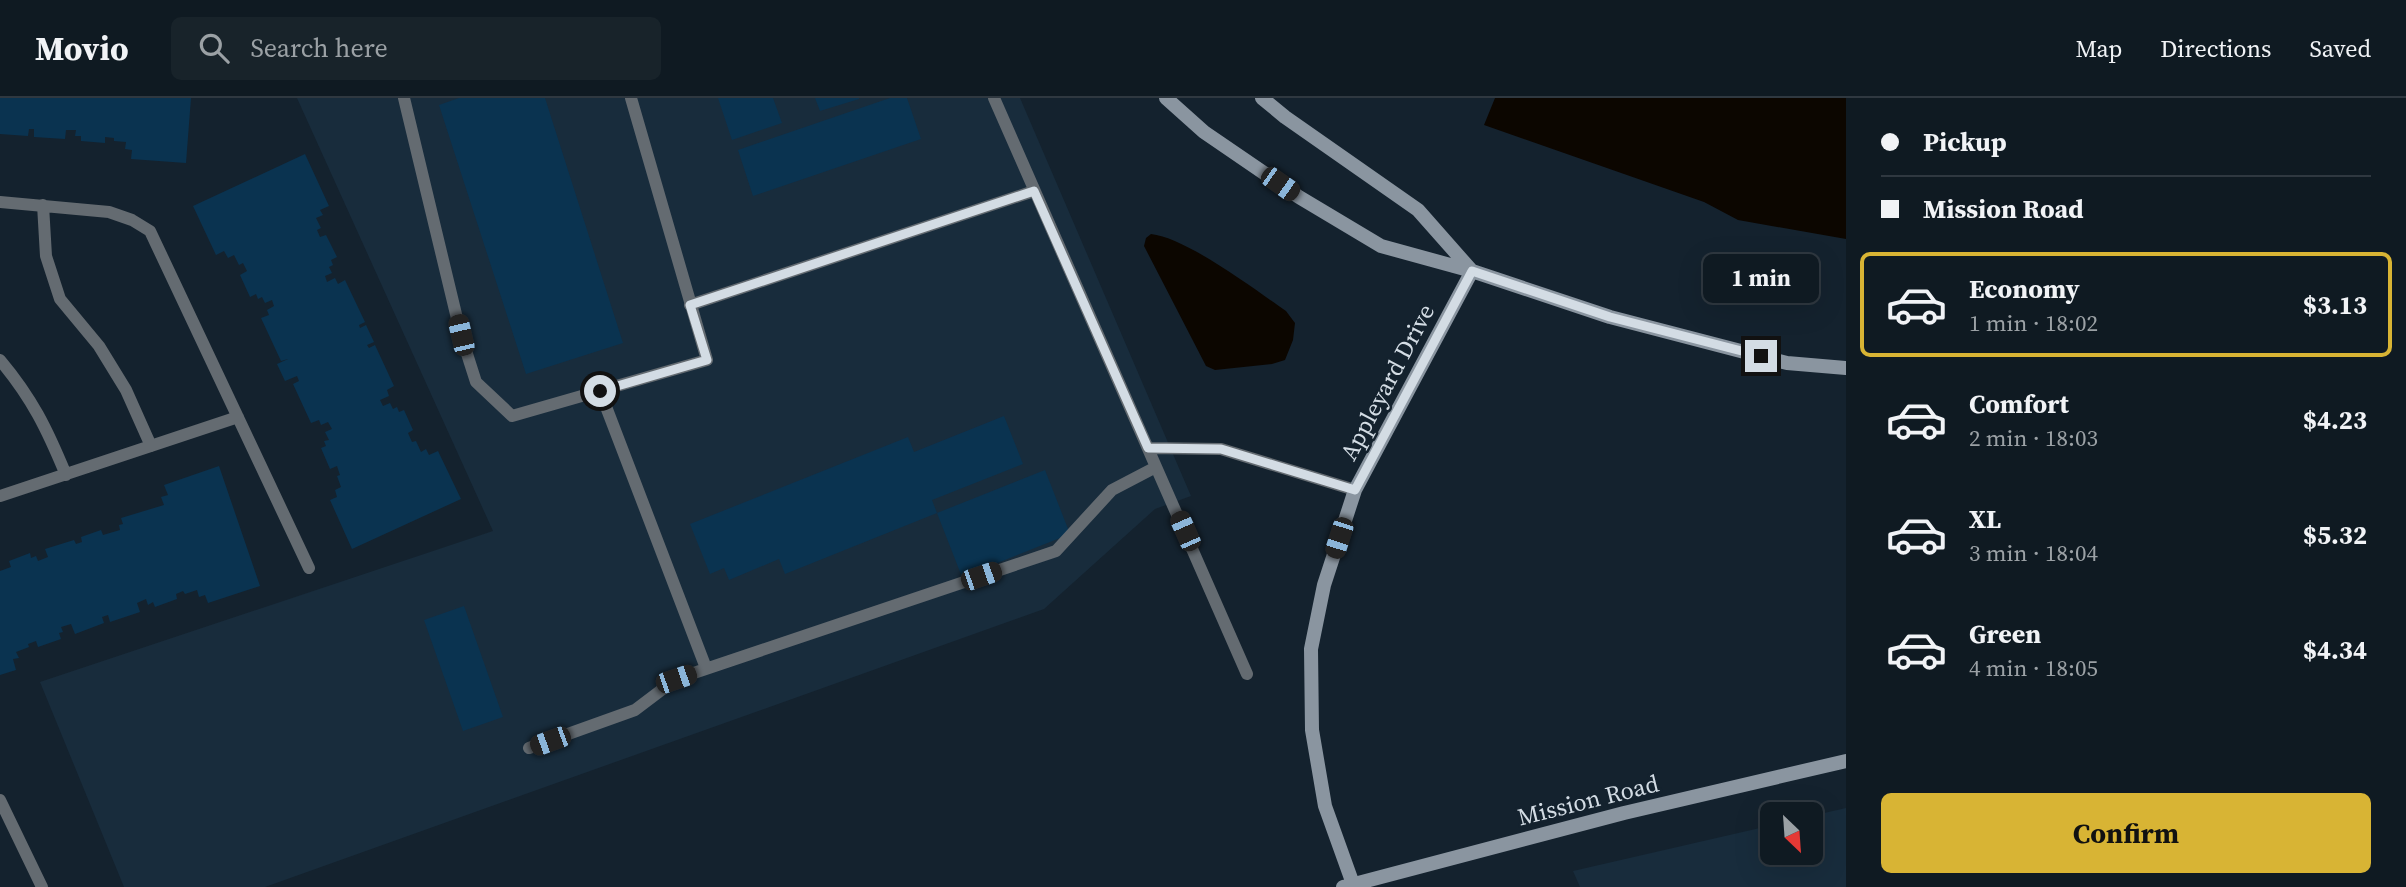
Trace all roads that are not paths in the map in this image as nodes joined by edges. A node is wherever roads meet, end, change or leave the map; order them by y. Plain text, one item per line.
1 (404, 98) edge
2 (631, 98) edge
3 (994, 98) edge
4 (1166, 98) edge
5 (1262, 98) edge
6 (1034, 191) junction
7 (0, 202) edge
8 (43, 205) junction
9 (1472, 271) junction
10 (690, 305) junction
11 (0, 360) edge
12 (1846, 368) edge
13 (600, 391) junction
14 (238, 417) junction
15 (151, 446) junction
16 (1148, 448) junction
17 (1156, 467) junction
18 (66, 475) junction
19 (1355, 490) junction
20 (0, 496) edge
21 (309, 568) dead end
22 (706, 668) junction
23 (1247, 674) dead end
24 (529, 748) dead end
25 (1846, 761) edge
26 (0, 800) edge
27 (1348, 886) edge
28 (42, 887) edge

1 - 13 lane
2 - 10 lane
3 - 6 lane
4 - 9 street
5 - 9 street
6 - 10 lane
6 - 16 lane
7 - 8 lane
8 - 14 lane
8 - 15 lane
9 - 12 street
9 - 19 street, Appleyard Drive
10 - 13 lane
11 - 18 lane
13 - 22 lane
14 - 15 lane
14 - 21 lane
15 - 18 lane
16 - 17 lane
16 - 19 lane
17 - 22 lane
17 - 23 lane
18 - 20 lane
19 - 27 street, Appleyard Drive
22 - 24 lane
25 - 27 street, Mission Road
26 - 28 lane

